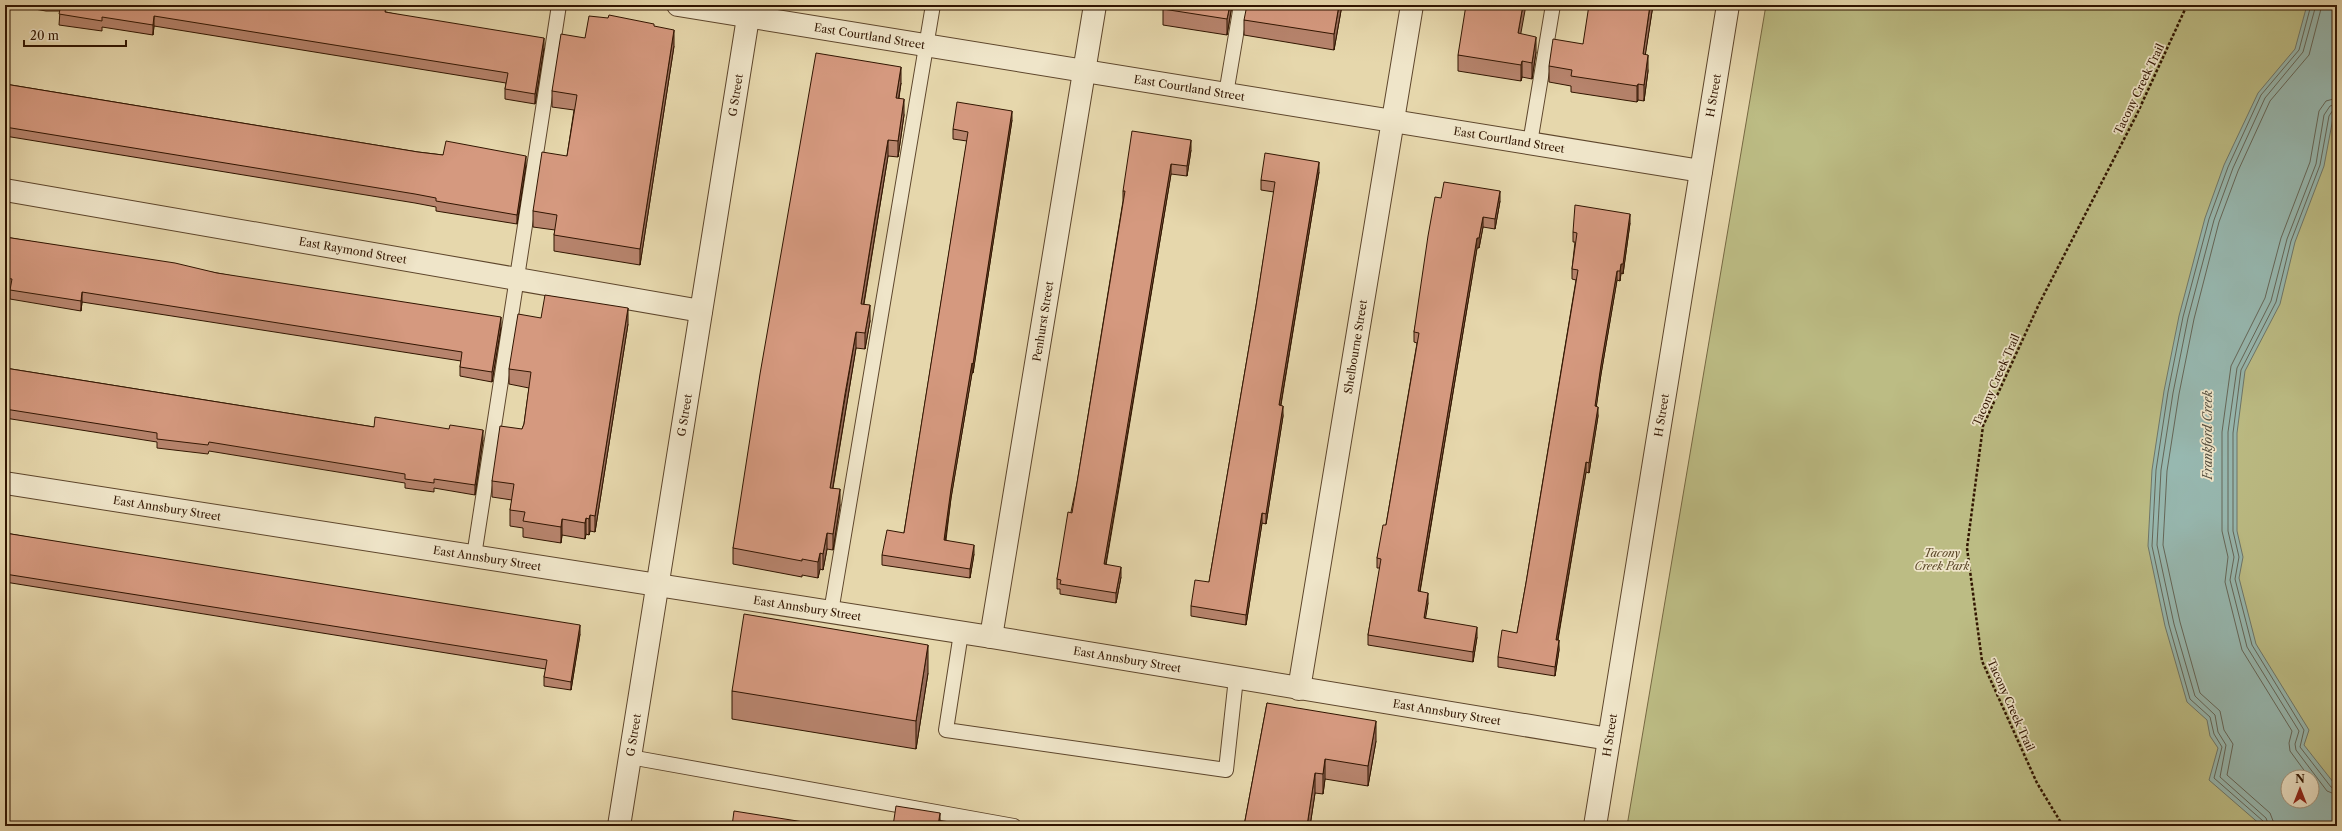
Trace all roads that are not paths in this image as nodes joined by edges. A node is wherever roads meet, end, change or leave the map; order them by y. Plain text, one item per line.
1 (559, 5) edge
2 (678, 5) edge
3 (933, 5) edge
4 (1095, 5) edge
5 (1241, 5) edge
6 (1412, 5) edge
7 (1553, 5) edge
8 (1728, 5) edge
9 (749, 11) edge
10 (927, 44) junction
11 (1084, 71) junction
12 (1226, 94) junction
13 (1393, 121) junction
14 (1530, 143) junction
15 (1701, 171) junction
16 (5, 190) edge
17 (517, 279) junction
18 (701, 311) junction
19 (5, 483) edge
20 (474, 556) junction
21 (659, 585) junction
22 (831, 612) junction
23 (962, 633) junction
24 (991, 637) junction
25 (1236, 678) junction
26 (1299, 689) junction
27 (1609, 739) junction
28 (630, 756) junction
29 (619, 826) edge
30 (1014, 826) edge
31 (1595, 826) edge

1 - 17 lane
2 - 9 street, East Courtland Street
3 - 10 lane
4 - 11 street, Penhurst Street
5 - 12 lane
6 - 13 street, Shelbourne Street
7 - 14 lane
8 - 15 street, H Street
9 - 10 street, East Courtland Street
9 - 18 street, G Street
10 - 11 street, East Courtland Street
10 - 22 lane
11 - 12 street, East Courtland Street
11 - 24 street, Penhurst Street
12 - 13 street, East Courtland Street
13 - 14 street, East Courtland Street
13 - 26 street, Shelbourne Street
14 - 15 street, East Courtland Street
15 - 27 street, H Street
16 - 17 street, East Raymond Street
17 - 18 street, East Raymond Street
17 - 20 lane
18 - 21 street, G Street
19 - 20 street, East Annsbury Street
20 - 21 street, East Annsbury Street
21 - 22 street, East Annsbury Street
21 - 28 street, G Street
22 - 23 street, East Annsbury Street
23 - 24 street, East Annsbury Street
23 - 25 lane
24 - 25 street, East Annsbury Street
25 - 26 street, East Annsbury Street
26 - 27 street, East Annsbury Street
27 - 31 street, H Street
28 - 29 street, G Street
28 - 30 lane

